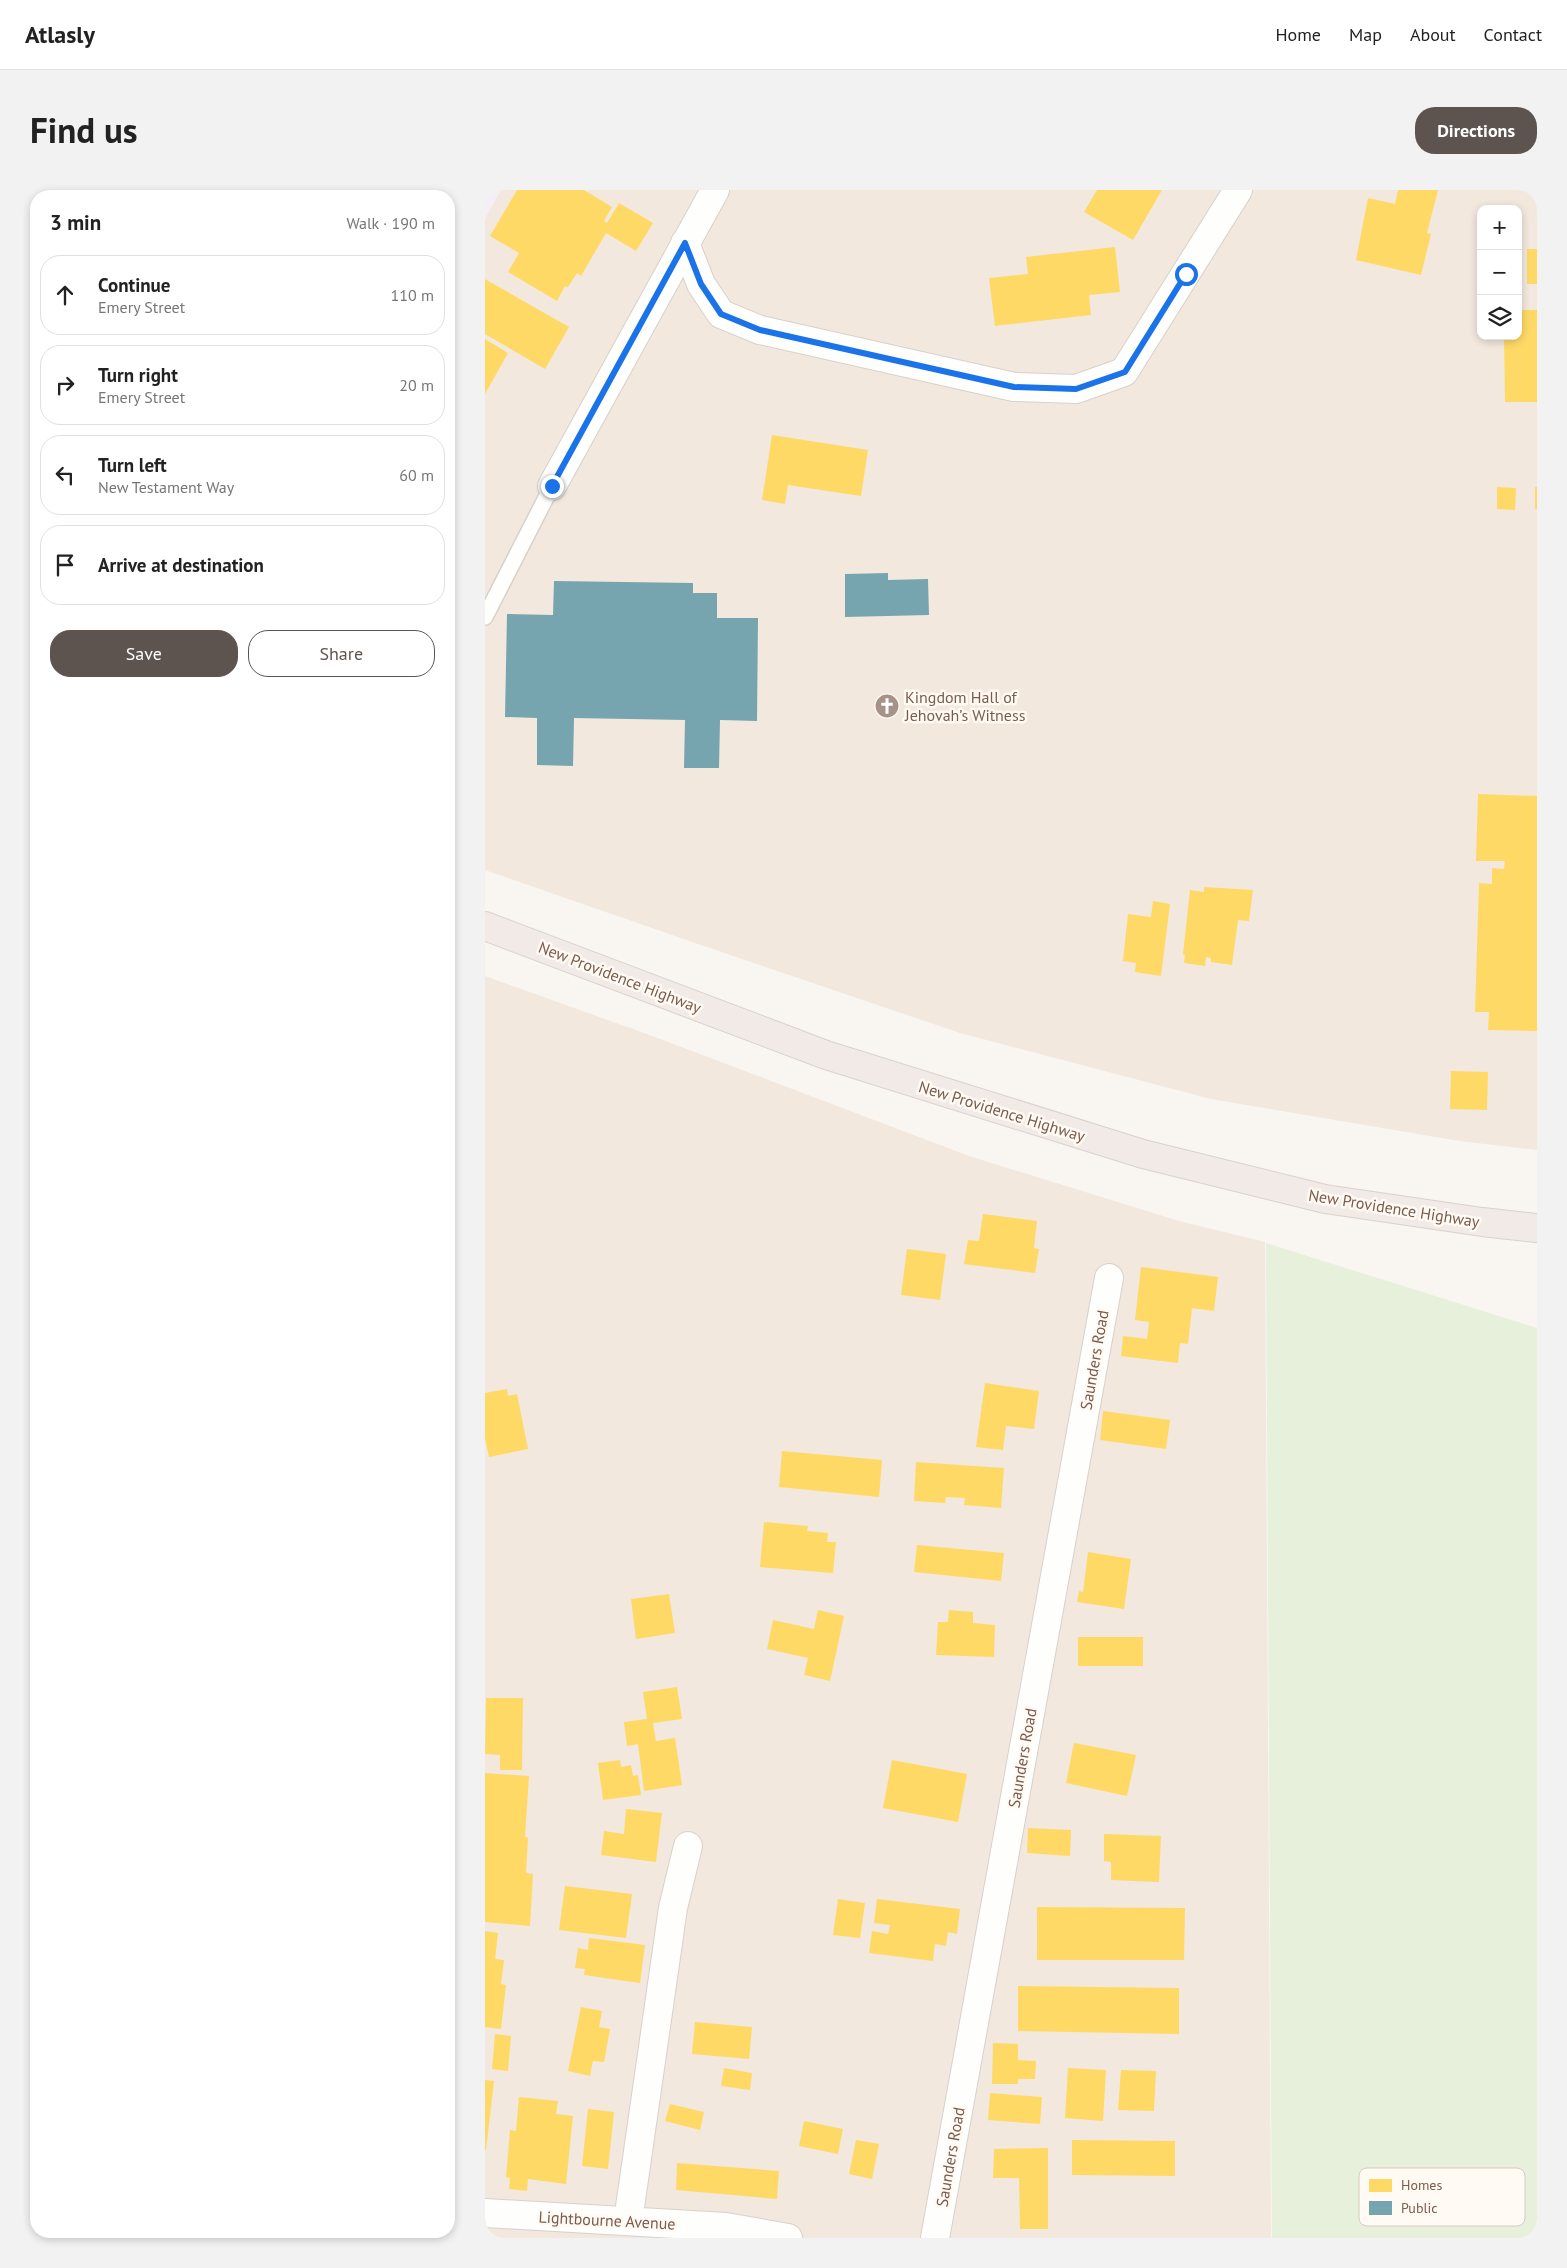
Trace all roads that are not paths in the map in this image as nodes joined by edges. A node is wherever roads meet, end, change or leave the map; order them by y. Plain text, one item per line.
1 (715, 190) edge
2 (1238, 190) edge
3 (685, 243) junction
4 (552, 486) joint
5 (485, 617) edge
6 (485, 926) edge
7 (1537, 1228) edge
8 (1109, 1278) dead end
9 (688, 1846) dead end
10 (485, 2213) edge
11 (618, 2226) edge
12 (789, 2238) edge
13 (935, 2238) edge

1 - 3 street
2 - 3 street
3 - 4 street
4 - 5 lane
6 - 7 highway, New Providence Highway
8 - 13 street, Saunders Road
9 - 11 street
10 - 11 street, Lightbourne Avenue
11 - 12 street, Lightbourne Avenue

